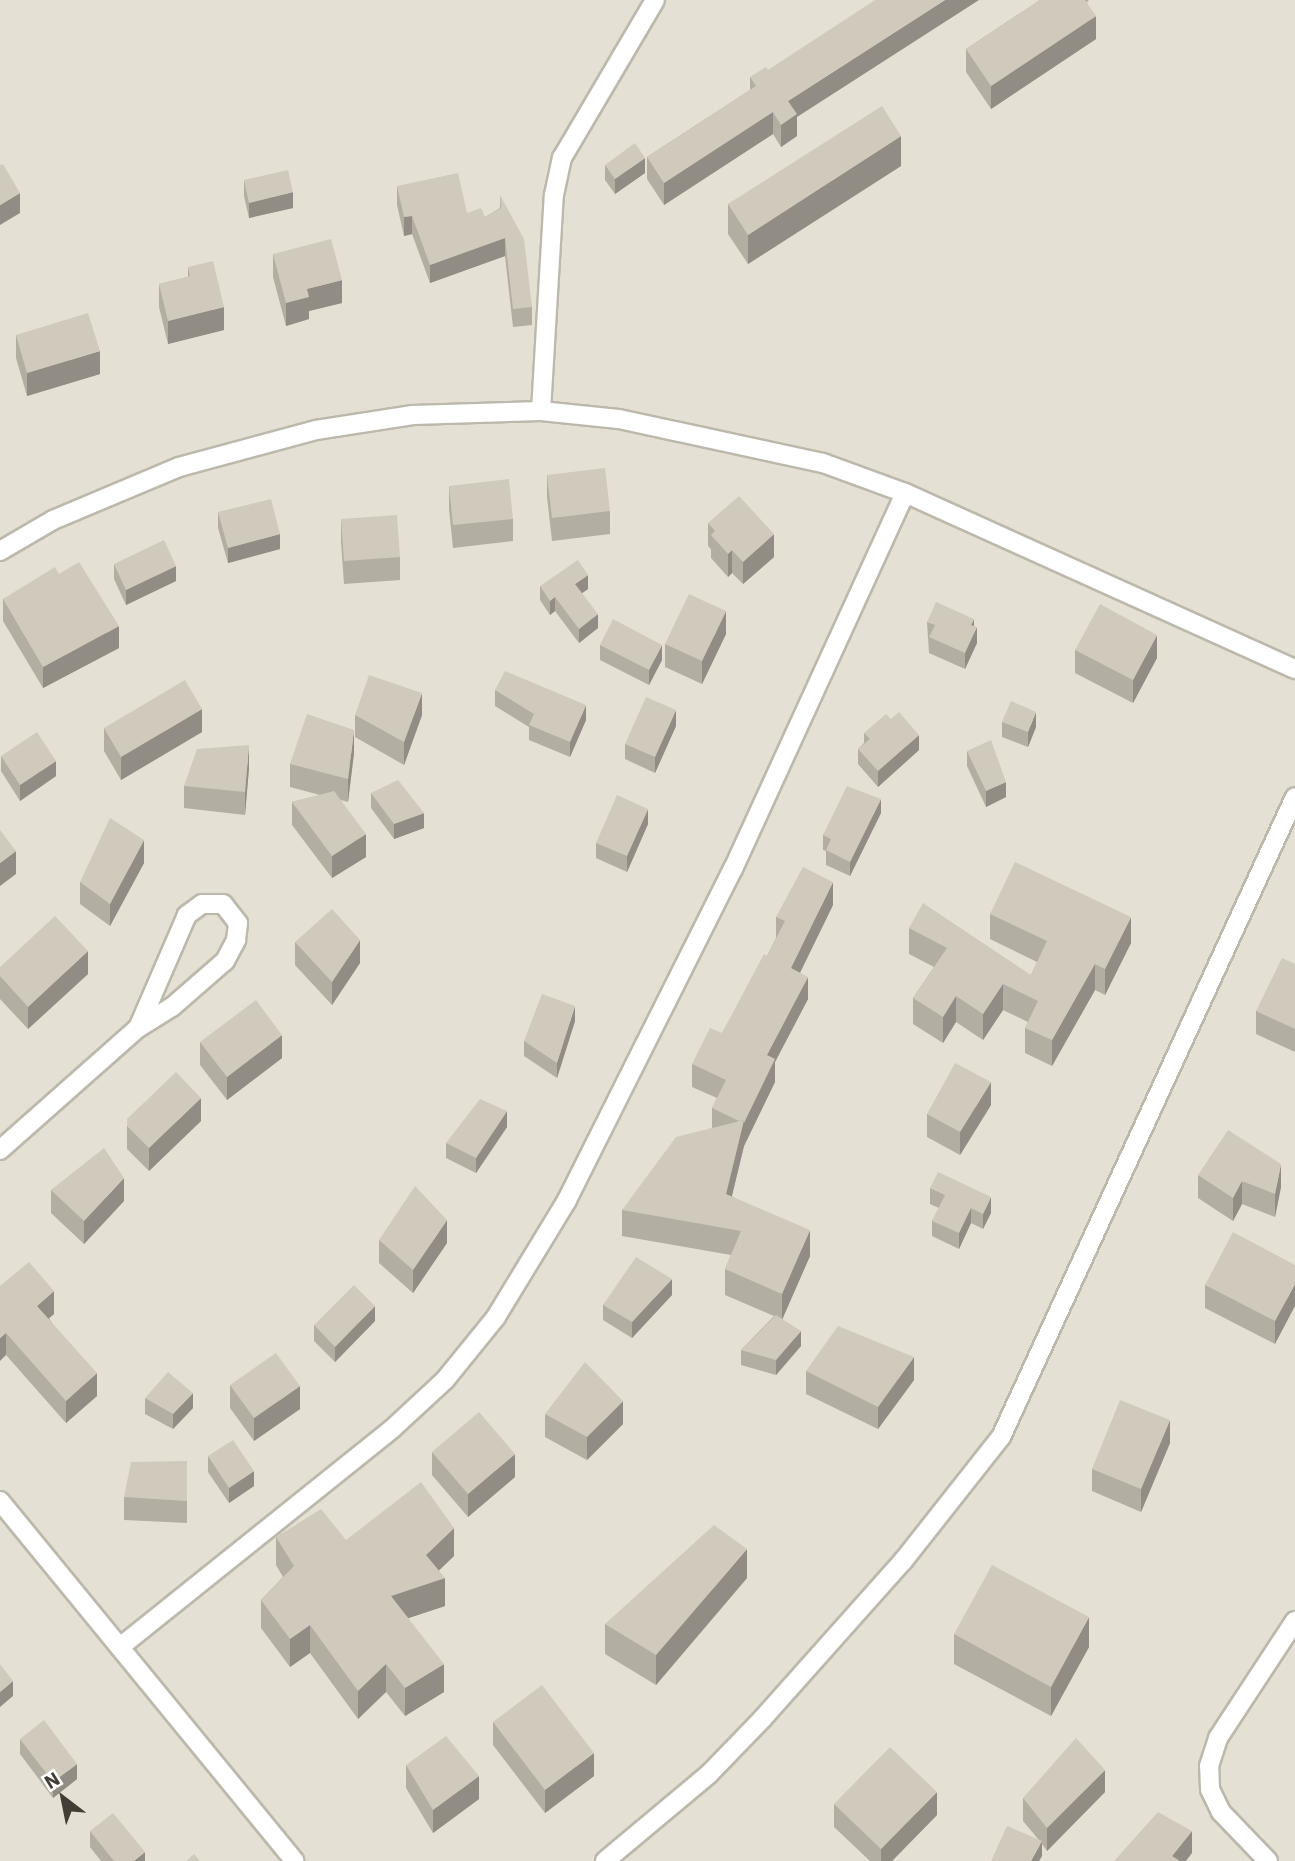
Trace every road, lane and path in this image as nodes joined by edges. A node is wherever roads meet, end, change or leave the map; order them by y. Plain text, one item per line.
1 (655, 0) edge
2 (541, 411) junction
3 (905, 493) junction
4 (0, 551) edge
5 (1295, 669) edge
6 (1295, 797) edge
7 (138, 1028) junction
8 (0, 1150) edge
9 (0, 1501) edge
10 (1295, 1621) edge
11 (120, 1647) junction
12 (295, 1861) edge
13 (605, 1861) edge
14 (1268, 1861) edge

1 - 2 street
2 - 3 street
2 - 4 street
3 - 5 street
3 - 11 street
6 - 13 street
7 - 7 street
7 - 8 street
9 - 11 street
10 - 14 street
11 - 12 street

